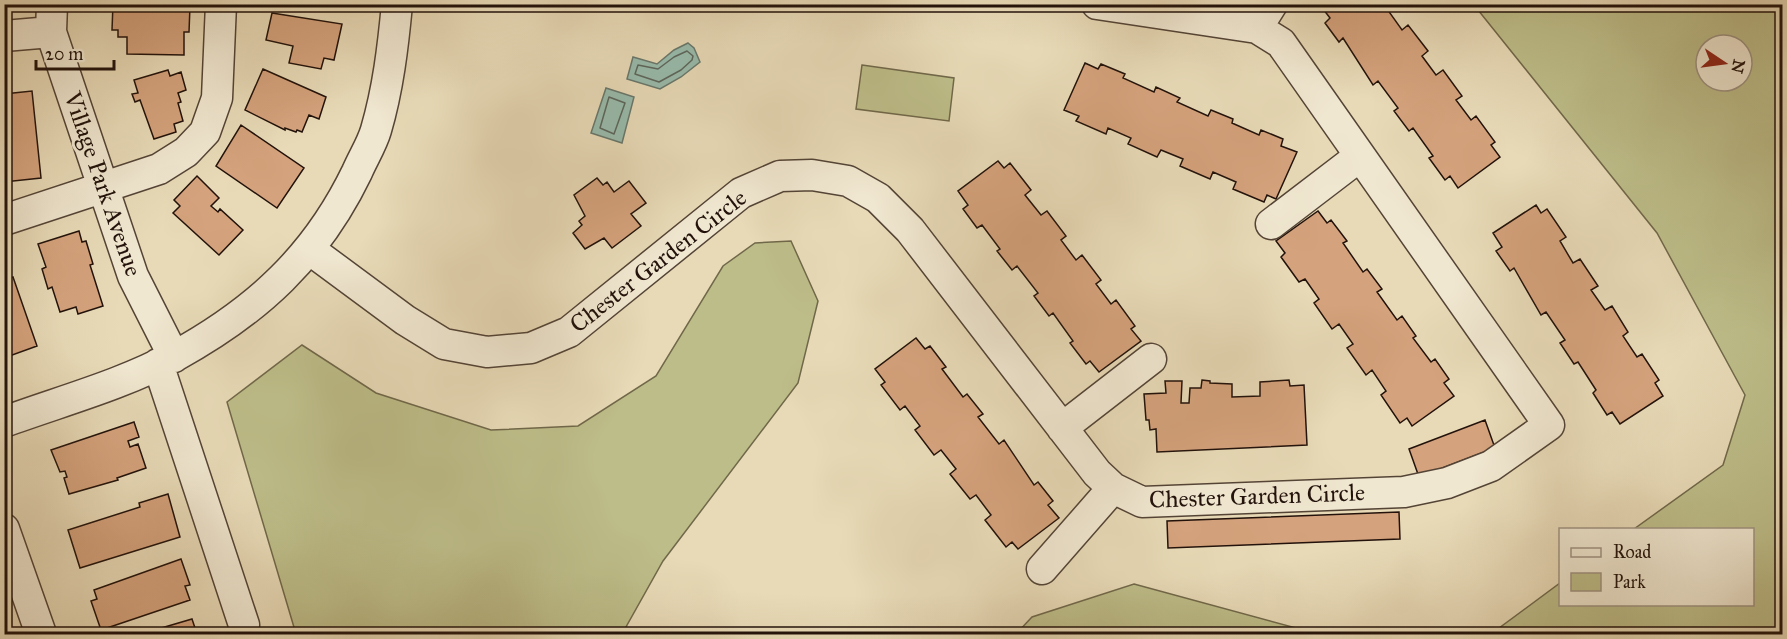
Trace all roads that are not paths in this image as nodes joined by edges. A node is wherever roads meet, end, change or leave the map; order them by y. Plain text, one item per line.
1 (221, 4) edge
2 (397, 4) edge
3 (1097, 4) edge
4 (1265, 16) edge
5 (52, 18) edge
6 (4, 36) edge
7 (1360, 156) junction
8 (102, 187) junction
9 (4, 220) edge
10 (1271, 224) dead end
11 (309, 249) junction
12 (1151, 359) dead end
13 (166, 360) junction
14 (4, 422) edge
15 (1062, 428) junction
16 (1113, 488) junction
17 (4, 529) edge
18 (1042, 569) dead end
19 (244, 625) dead end
20 (41, 634) edge

1 - 8 street
2 - 11 street
3 - 4 street, Chester Garden Circle
4 - 7 street, Chester Garden Circle
5 - 6 street
5 - 8 street, Village Park Avenue
7 - 10 street
7 - 16 street, Chester Garden Circle
8 - 9 street
8 - 13 street, Village Park Avenue
11 - 13 street
11 - 15 street, Chester Garden Circle
12 - 15 street
13 - 14 street
13 - 19 street, Village Park Avenue
15 - 16 street, Chester Garden Circle
16 - 18 street
17 - 20 street

